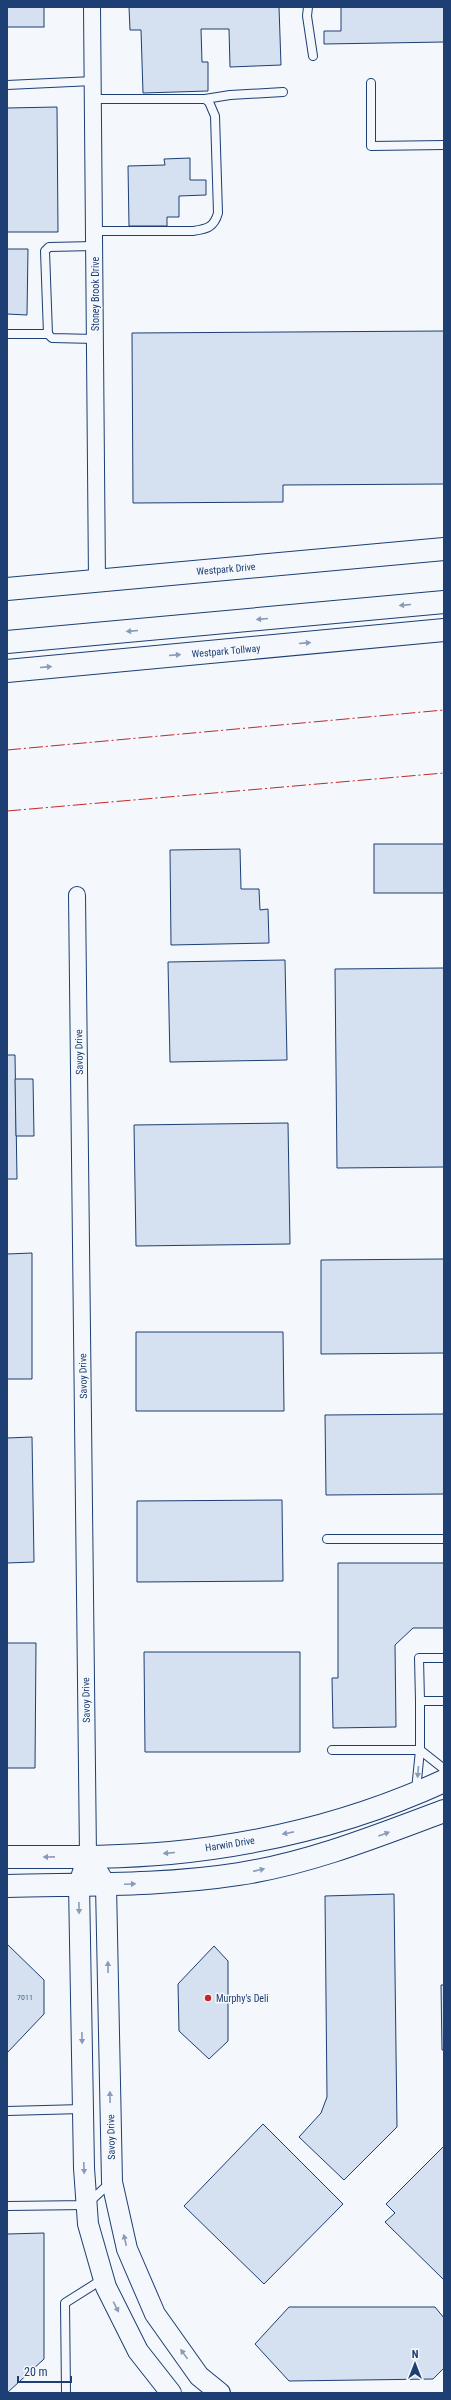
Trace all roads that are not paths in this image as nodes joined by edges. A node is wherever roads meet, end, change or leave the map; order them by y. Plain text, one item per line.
1 (92, 7) edge
2 (308, 7) edge
3 (313, 56) dead end
4 (93, 80) junction
5 (371, 84) dead end
6 (7, 85) edge
7 (283, 92) dead end
8 (93, 99) junction
9 (205, 99) junction
10 (444, 146) edge
11 (94, 239) junction
12 (7, 334) edge
13 (48, 334) junction
14 (95, 338) junction
15 (444, 549) edge
16 (97, 581) junction
17 (7, 589) edge
18 (444, 602) edge
19 (444, 630) edge
20 (7, 642) edge
21 (7, 671) edge
22 (77, 895) dead end
23 (327, 1539) dead end
24 (444, 1539) edge
25 (444, 1658) edge
26 (420, 1701) junction
27 (444, 1701) edge
28 (332, 1750) dead end
29 (420, 1750) junction
30 (444, 1769) edge
31 (444, 1781) edge
32 (416, 1793) junction
33 (444, 1812) edge
34 (317, 1828) junction
35 (332, 1852) junction
36 (88, 1856) junction
37 (7, 1857) edge
38 (79, 1884) junction
39 (106, 1885) junction
40 (7, 1886) edge
41 (83, 2109) junction
42 (7, 2110) edge
43 (112, 2182) junction
44 (7, 2206) edge
45 (86, 2206) junction
46 (104, 2278) junction
47 (197, 2385) edge
48 (167, 2392) edge
49 (66, 2393) edge
50 (220, 2393) edge

1 - 4 street, Stoney Brook Drive
2 - 3 lane
4 - 6 lane
4 - 8 street, Stoney Brook Drive
5 - 10 lane
7 - 9 lane
8 - 9 lane
8 - 11 street, Stoney Brook Drive
9 - 11 lane
11 - 13 lane
11 - 14 street, Stoney Brook Drive
12 - 13 lane
13 - 14 lane
14 - 16 street, Stoney Brook Drive
15 - 16 main road, Westpark Drive
16 - 17 main road, Westpark Drive
18 -> 20 main road
21 -> 19 main road, Westpark Tollway
22 - 36 street, Savoy Drive
23 - 24 lane
25 - 26 lane
26 - 27 lane
26 - 29 lane
28 - 29 lane
29 - 30 lane
29 -> 32 lane
31 - 32 main road, Harwin Drive
32 - 34 main road, Harwin Drive
35 -> 33 main road
34 - 35 main road
34 -> 36 main road, Harwin Drive
39 -> 35 main road
36 -> 37 main road, Harwin Drive
36 - 38 street, Savoy Drive
36 - 39 street
38 - 39 main road
38 - 40 main road
38 -> 41 street, Savoy Drive
43 -> 39 street, Savoy Drive
41 - 42 lane
41 -> 45 street, Savoy Drive
43 - 45 lane
47 -> 43 street, Savoy Drive
44 - 45 lane
45 - 46 street, Savoy Drive
46 -> 48 street, Savoy Drive
46 - 49 lane
47 - 48 street
47 - 50 street, Savoy Drive

